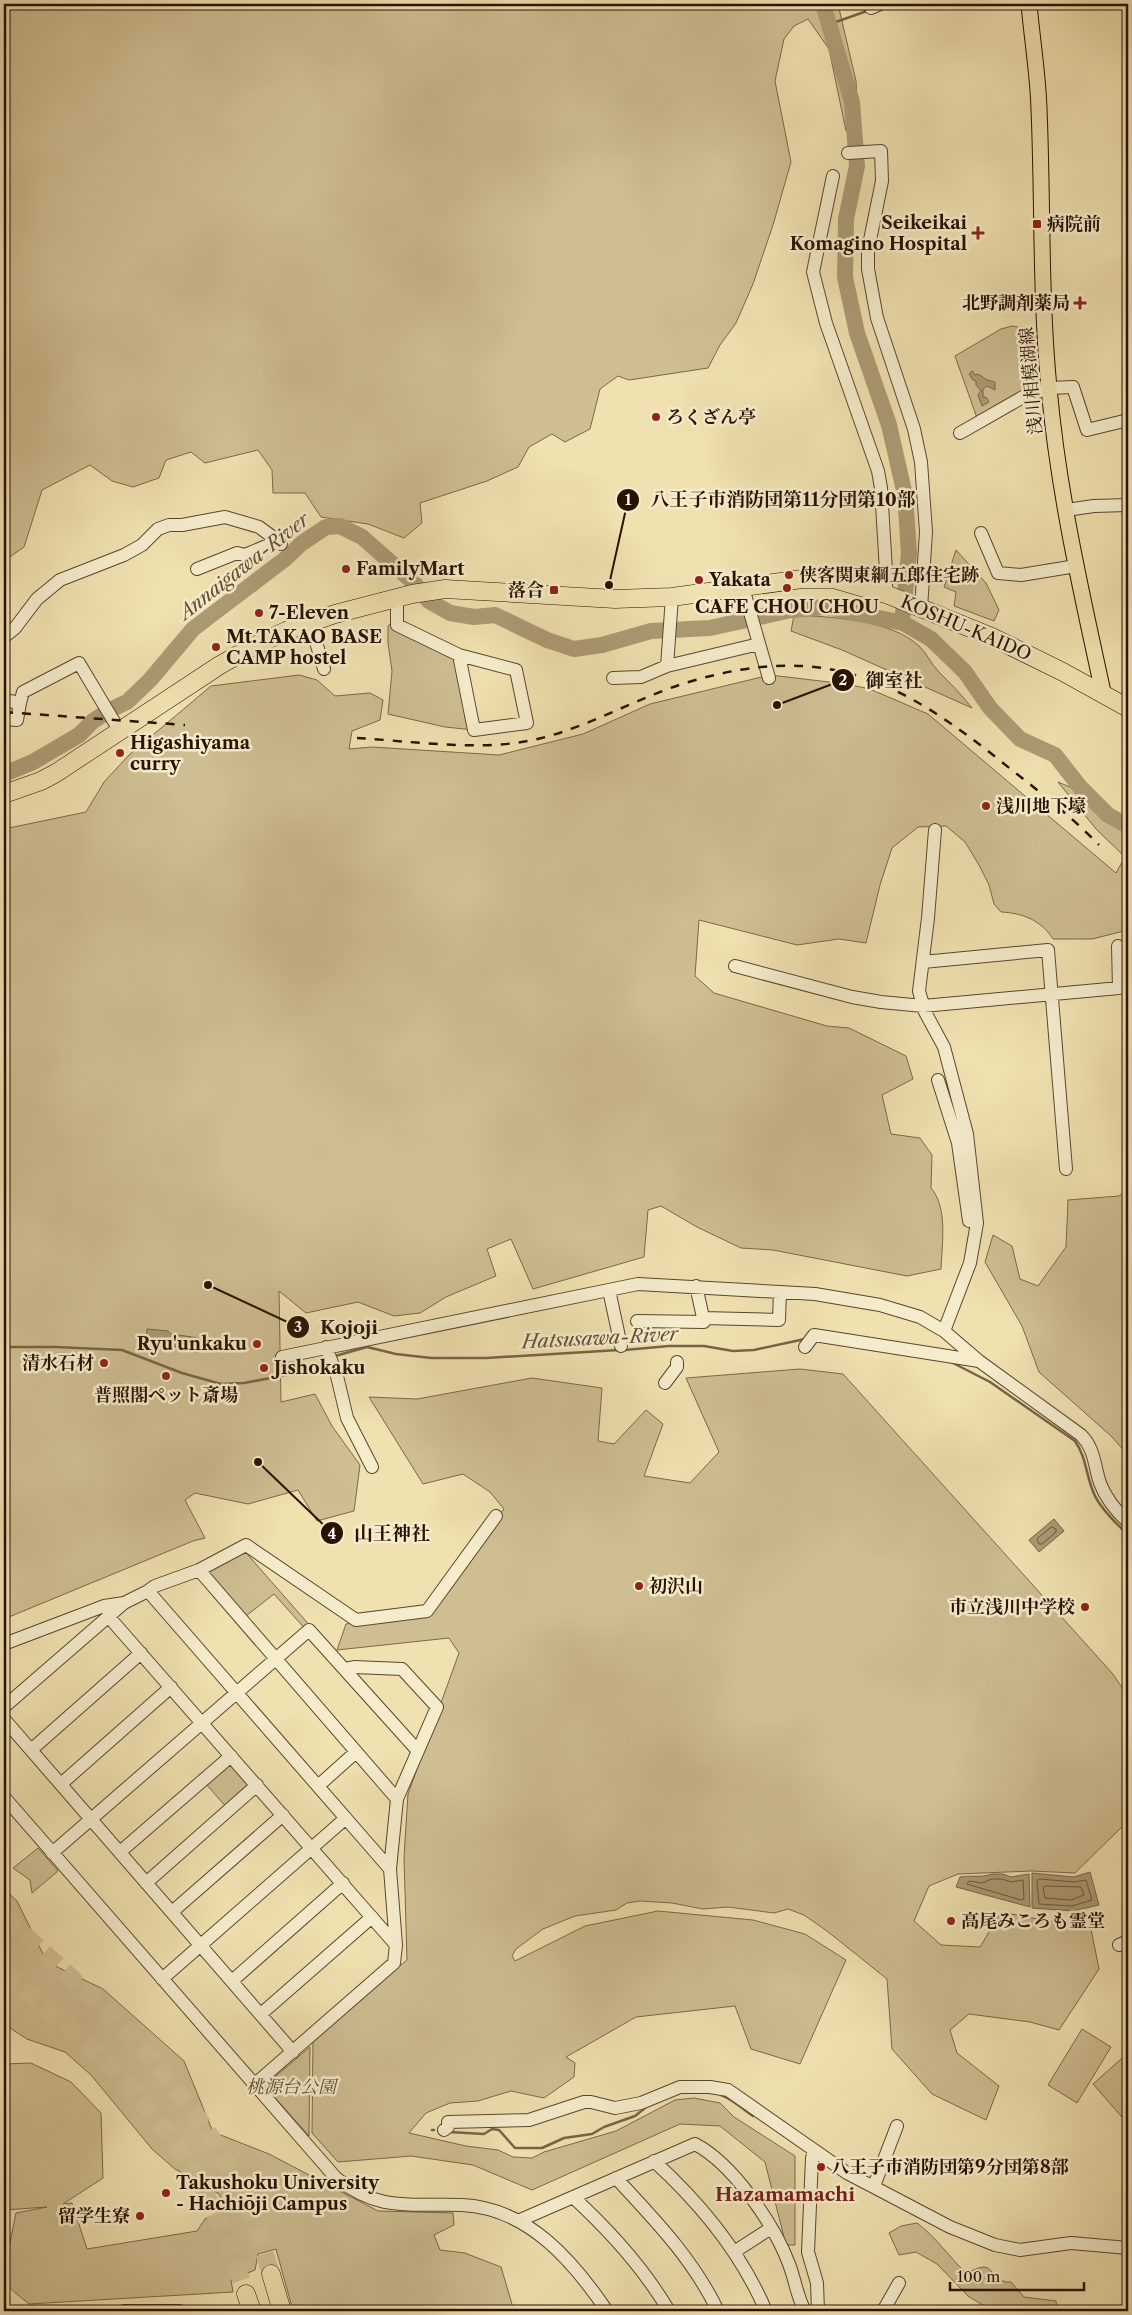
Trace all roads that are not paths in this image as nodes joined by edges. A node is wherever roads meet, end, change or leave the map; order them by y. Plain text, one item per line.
1 (870, 4) edge
2 (880, 4) edge
3 (1029, 4) edge
4 (848, 153) dead end
5 (832, 176) dead end
6 (1049, 388) junction
7 (1128, 420) edge
8 (960, 433) dead end
9 (1128, 505) edge
10 (1066, 510) junction
11 (981, 533) dead end
12 (1076, 566) junction
13 (197, 569) dead end
14 (888, 595) junction
15 (404, 596) junction
16 (745, 596) junction
17 (672, 597) junction
18 (919, 607) junction
19 (310, 622) junction
20 (4, 637) edge
21 (759, 644) junction
22 (459, 655) junction
23 (667, 666) junction
24 (324, 669) dead end
25 (613, 678) dead end
26 (769, 678) dead end
27 (1103, 692) junction
28 (4, 700) edge
29 (20, 703) junction
30 (1128, 708) edge
31 (4, 719) edge
32 (117, 726) junction
33 (4, 794) edge
34 (935, 830) dead end
35 (1118, 946) dead end
36 (923, 962) junction
37 (735, 966) dead end
38 (1051, 994) junction
39 (922, 1006) junction
40 (938, 1080) dead end
41 (1066, 1169) dead end
42 (962, 1281) junction
43 (696, 1286) junction
44 (609, 1290) junction
45 (780, 1292) junction
46 (703, 1318) junction
47 (637, 1321) dead end
48 (944, 1331) junction
49 (621, 1346) dead end
50 (805, 1347) dead end
51 (330, 1356) junction
52 (282, 1357) dead end
53 (979, 1361) junction
54 (677, 1362) dead end
55 (665, 1384) dead end
56 (372, 1466) dead end
57 (496, 1516) dead end
58 (1128, 1522) edge
59 (199, 1570) junction
60 (148, 1591) junction
61 (124, 1602) junction
62 (108, 1616) junction
63 (4, 1644) edge
64 (141, 1653) junction
65 (275, 1658) junction
66 (345, 1669) junction
67 (171, 1687) junction
68 (237, 1693) junction
69 (4, 1707) edge
70 (4, 1719) edge
71 (202, 1723) junction
72 (31, 1750) junction
73 (417, 1750) junction
74 (356, 1752) junction
75 (231, 1756) junction
76 (61, 1784) junction
77 (257, 1785) junction
78 (318, 1786) junction
79 (4, 1797) edge
80 (398, 1799) junction
81 (283, 1815) junction
82 (346, 1818) junction
83 (91, 1819) junction
84 (312, 1848) junction
85 (120, 1852) junction
86 (52, 1853) junction
87 (390, 1869) junction
88 (146, 1883) junction
89 (343, 1883) junction
90 (172, 1912) junction
91 (372, 1917) junction
92 (396, 1944) junction
93 (200, 1945) junction
94 (162, 1979) junction
95 (232, 1981) junction
96 (261, 2014) junction
97 (293, 2052) junction
98 (254, 2085) junction
99 (897, 2126) dead end
100 (444, 2130) dead end
101 (814, 2151) junction
102 (654, 2161) junction
103 (616, 2178) junction
104 (874, 2186) junction
105 (573, 2197) junction
106 (518, 2221) junction
107 (771, 2228) junction
108 (1128, 2248) edge
109 (734, 2252) junction
110 (271, 2274) tunnel mouth
111 (899, 2283) dead end
112 (281, 2307) edge
113 (763, 2310) edge
114 (124, 2311) edge
115 (180, 2311) edge
116 (607, 2311) edge
117 (669, 2311) edge
118 (718, 2311) edge
119 (805, 2311) edge
120 (818, 2311) edge
121 (882, 2311) edge

1 - 2 street
3 - 6 main road, 浅川相模湖線
4 - 18 street
5 - 14 street
6 - 7 street
6 - 8 street
6 - 10 main road, 浅川相模湖線
9 - 10 street
10 - 12 main road, 浅川相模湖線
11 - 12 street
12 - 27 main road, 浅川相模湖線
13 - 20 street
14 - 16 highway, KOSHU-KAIDO
14 - 18 highway, KOSHU-KAIDO
15 - 17 highway, KOSHU-KAIDO
15 - 19 highway
15 - 22 street
16 - 17 highway, KOSHU-KAIDO
16 - 21 street
17 - 23 street
18 - 27 highway, KOSHU-KAIDO
19 - 24 street
19 - 32 highway
21 - 23 street
21 - 26 street
22 - 22 street
23 - 25 street
27 - 30 highway, KOSHU-KAIDO
28 - 29 street
29 - 31 street
29 - 32 street
32 - 33 highway
34 - 36 street
35 - 38 street
36 - 38 street
36 - 39 street
37 - 39 street
38 - 39 street
38 - 41 street
39 - 42 street
40 - 42 street
42 - 48 street
43 - 44 street
43 - 45 street
43 - 46 street
44 - 49 street
44 - 51 street
45 - 46 street
45 - 48 street
46 - 47 street
48 - 53 street
50 - 53 street
51 - 52 street
51 - 56 street
53 - 58 street
54 - 55 street
57 - 59 street
59 - 60 street
59 - 65 street
60 - 61 street
60 - 68 street
61 - 62 street
61 - 63 street
62 - 64 street
62 - 69 street
64 - 67 street
64 - 72 street
65 - 66 street
65 - 68 street
65 - 74 street
66 - 73 street
66 - 73 street
67 - 71 street
67 - 76 street
68 - 71 street
68 - 78 street
70 - 72 street
71 - 75 street
71 - 83 street
72 - 76 street
73 - 80 street
74 - 78 street
74 - 80 street
75 - 77 street
75 - 85 street
76 - 83 street
77 - 81 street
77 - 88 street
78 - 82 street
79 - 86 street
80 - 87 street
81 - 84 street
81 - 90 street
82 - 84 street
82 - 87 street
83 - 85 street
83 - 86 street
84 - 89 street
84 - 93 street
85 - 88 street
86 - 94 street
87 - 92 street
88 - 90 street
89 - 91 street
89 - 95 street
90 - 93 street
91 - 92 street
91 - 96 street
92 - 97 street
93 - 94 street
93 - 95 street
94 - 98 street
95 - 96 street
96 - 97 street
97 - 98 street
98 - 106 street
99 - 104 street
100 - 101 street
101 - 104 street
101 - 120 street
102 - 103 street
102 - 107 street
102 - 109 street
103 - 105 street
103 - 118 street
104 - 108 street
105 - 106 street
105 - 117 street
106 - 116 street
107 - 109 street
107 - 119 street
109 - 113 street
110 - 112 highway
111 - 121 street
114 - 115 street

